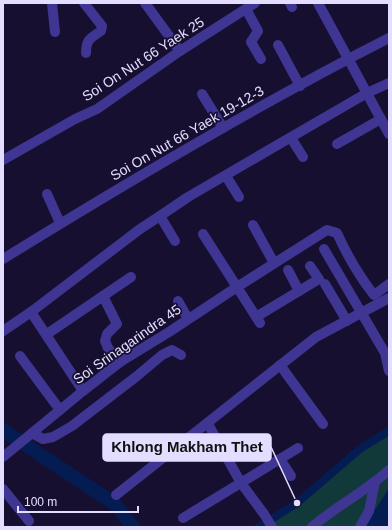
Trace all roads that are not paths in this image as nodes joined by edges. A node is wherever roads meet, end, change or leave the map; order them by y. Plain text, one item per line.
1 (52, 3) edge
2 (84, 3) edge
3 (145, 3) edge
4 (255, 3) edge
5 (318, 3) edge
6 (246, 9) junction
7 (55, 32) dead end
8 (389, 38) edge
9 (278, 45) dead end
10 (180, 51) junction
11 (86, 53) dead end
12 (261, 59) dead end
13 (348, 59) junction
14 (389, 83) edge
15 (300, 86) junction
16 (367, 93) junction
17 (202, 94) dead end
18 (381, 119) junction
19 (223, 128) junction
20 (389, 134) edge
21 (291, 138) junction
22 (337, 144) dead end
23 (303, 157) dead end
24 (3, 160) edge
25 (226, 176) junction
26 (47, 194) dead end
27 (239, 197) dead end
28 (160, 216) junction
29 (60, 223) junction
30 (253, 225) dead end
31 (203, 234) dead end
32 (175, 241) dead end
33 (324, 250) dead end
34 (3, 259) edge
35 (274, 264) junction
36 (310, 266) dead end
37 (288, 270) dead end
38 (131, 276) dead end
39 (325, 284) dead end
40 (389, 284) edge
41 (237, 286) junction
42 (299, 291) junction
43 (103, 296) junction
44 (389, 298) edge
45 (178, 301) dead end
46 (31, 312) junction
47 (362, 312) junction
48 (188, 319) junction
49 (347, 321) junction
50 (3, 331) edge
51 (47, 334) junction
52 (181, 354) dead end
53 (20, 356) dead end
54 (120, 362) junction
55 (280, 365) junction
56 (389, 371) edge
57 (83, 391) junction
58 (60, 410) junction
59 (208, 424) junction
60 (323, 424) dead end
61 (32, 433) junction
62 (298, 448) dead end
63 (6, 454) edge
64 (280, 459) junction
65 (389, 470) edge
66 (291, 476) dead end
67 (375, 482) junction
68 (241, 483) junction
69 (3, 489) edge
70 (116, 495) dead end
71 (183, 518) dead end
72 (29, 521) dead end
73 (272, 527) edge
74 (312, 527) edge
75 (360, 527) edge

1 - 7 street
2 - 11 street
3 - 10 street
4 - 6 street, Soi On Nut 66 Yaek 25
5 - 13 street
6 - 10 street, Soi On Nut 66 Yaek 25
6 - 12 street
8 - 13 street, Soi On Nut 66 Yaek 19-12-3
9 - 15 street
10 - 24 street, Soi On Nut 66 Yaek 25
13 - 15 street, Soi On Nut 66 Yaek 19-12-3
13 - 16 street
14 - 16 street
15 - 19 street, Soi On Nut 66 Yaek 19-12-3
16 - 18 street
16 - 21 street
17 - 19 street
18 - 20 street
18 - 22 street
19 - 29 street, Soi On Nut 66 Yaek 19-12-3
21 - 23 street
21 - 25 street
25 - 27 street
25 - 28 street
26 - 29 street
28 - 32 street
28 - 46 street
29 - 34 street, Soi On Nut 66 Yaek 19-12-3
30 - 35 street
31 - 41 street
33 - 47 street
35 - 40 street, Soi Srinagarindra 45
35 - 41 street, Soi Srinagarindra 45
36 - 42 street
37 - 42 street
38 - 43 street
39 - 49 street
41 - 42 street
41 - 48 street, Soi Srinagarindra 45
43 - 51 street
43 - 54 street
44 - 47 street
45 - 48 street
46 - 50 street
46 - 51 street
47 - 49 street
47 - 56 street
48 - 54 street, Soi Srinagarindra 45
49 - 55 street
51 - 57 street
52 - 61 street
53 - 58 street
54 - 57 street, Soi Srinagarindra 45
55 - 59 street
55 - 60 street
57 - 58 street, Soi Srinagarindra 45
58 - 61 street, Soi Srinagarindra 45
59 - 68 street
59 - 70 street
61 - 63 street, Soi Srinagarindra 45
62 - 64 street
64 - 66 street
64 - 68 street
65 - 67 street
67 - 74 street
67 - 75 street
68 - 71 street
68 - 73 street
69 - 72 street

